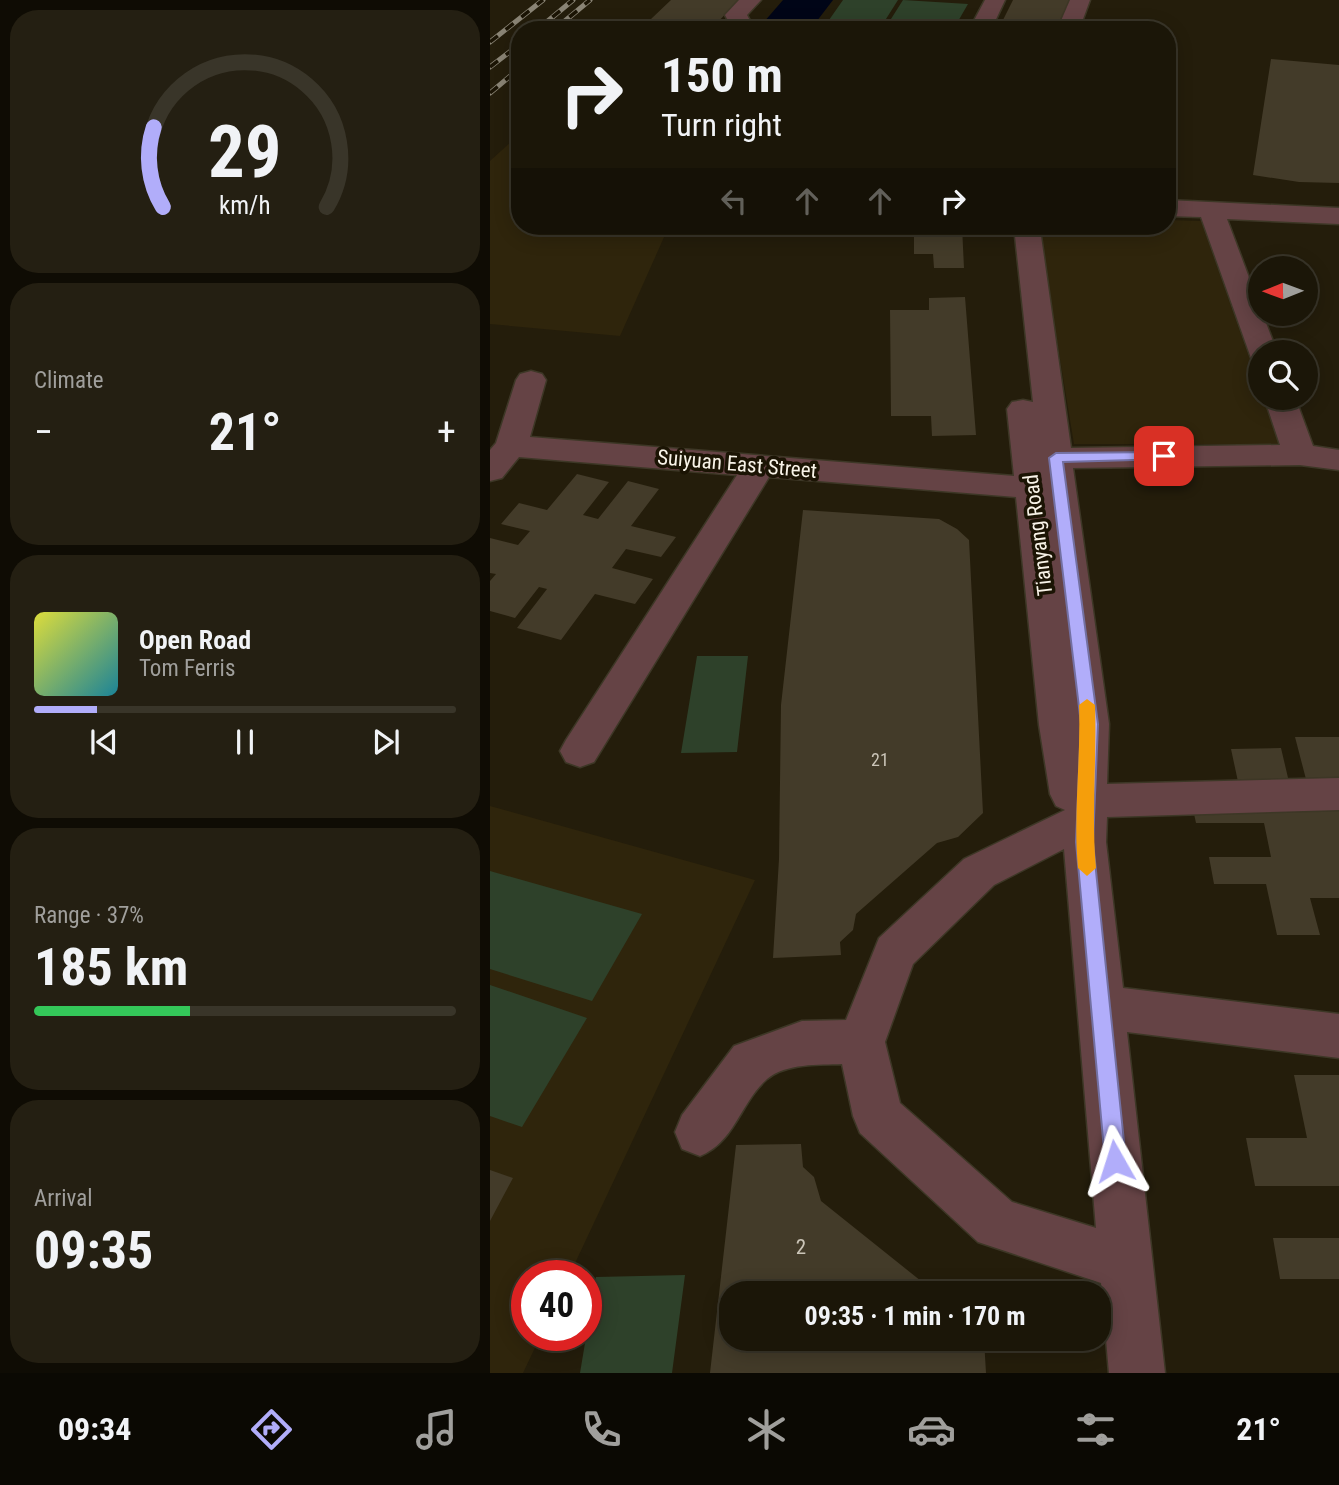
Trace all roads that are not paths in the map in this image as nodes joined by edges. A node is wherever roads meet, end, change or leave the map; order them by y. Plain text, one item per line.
1 (751, 0) edge
2 (995, 0) edge
3 (1080, 0) edge
4 (742, 21) edge
5 (984, 21) edge
6 (1072, 21) edge
7 (1176, 208) edge
8 (1211, 210) junction
9 (1339, 216) edge
10 (1009, 235) edge
11 (1028, 235) edge
12 (1258, 340) edge
13 (531, 380) dead end
14 (1284, 410) edge
15 (511, 446) junction
16 (1300, 455) junction
17 (1056, 458) junction
18 (1339, 460) edge
19 (759, 466) junction
20 (490, 471) edge
21 (1032, 488) junction
22 (580, 751) dead end
23 (1339, 794) edge
24 (1082, 822) junction
25 (1100, 1007) junction
26 (1339, 1036) edge
27 (861, 1042) junction
28 (700, 1132) dead end
29 (1125, 1264) junction
30 (1137, 1373) edge

1 - 4 street
2 - 5 street
3 - 6 street
7 - 8 street
8 - 9 street
8 - 12 street
10 - 21 street, Tianyang Road
11 - 17 street, Tianyang Road
13 - 15 street
14 - 16 street
15 - 19 street, Suiyuan East Street
15 - 20 street
16 - 17 street
16 - 18 street
17 - 24 street, Tianyang Road
19 - 21 street, Suiyuan East Street
19 - 22 street
21 - 24 street, Tianyang Road
23 - 24 street
24 - 25 street, Tianyang Road
24 - 27 street
25 - 26 street
25 - 29 street, Tianyang Road
27 - 28 street
27 - 29 street
29 - 30 street, Tianyang Road

